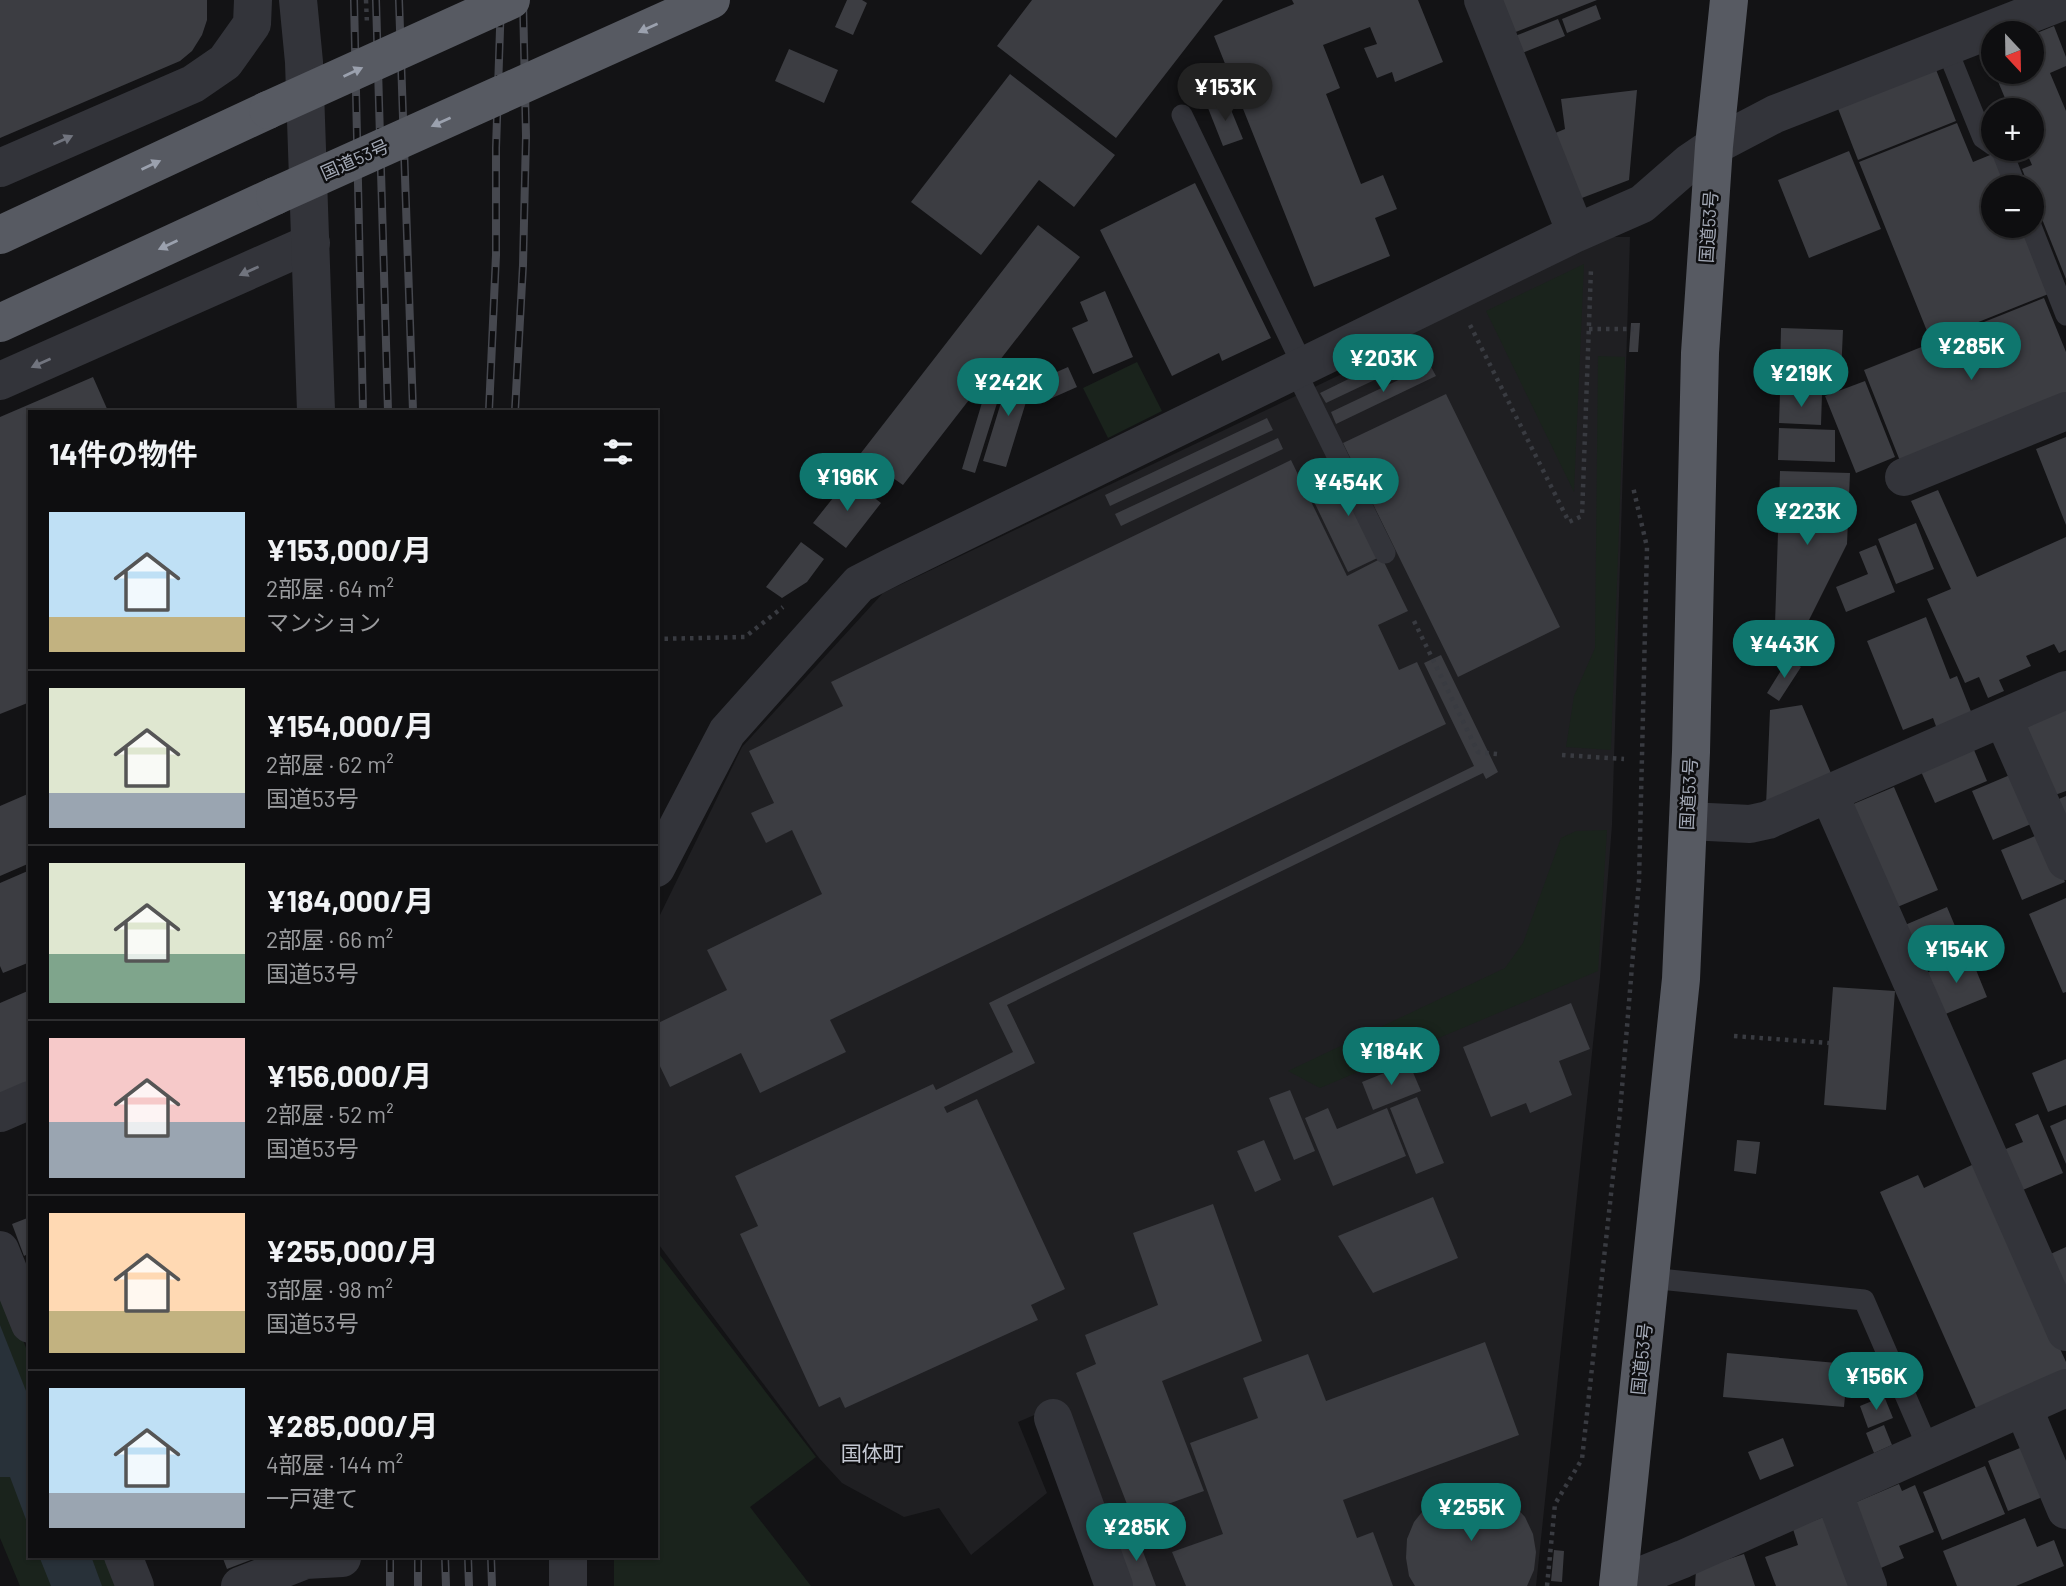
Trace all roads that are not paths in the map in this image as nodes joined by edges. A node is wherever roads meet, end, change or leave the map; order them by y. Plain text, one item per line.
1 (253, 0) edge
2 (298, 0) edge
3 (307, 0) edge
4 (511, 0) edge
5 (710, 0) edge
6 (1483, 0) edge
7 (1729, 0) edge
8 (2066, 0) edge
9 (1945, 47) junction
10 (304, 62) junction
11 (1182, 115) dead end
12 (1981, 133) edge
13 (1714, 146) junction
14 (0, 168) edge
15 (1576, 233) junction
16 (0, 235) edge
17 (2036, 238) edge
18 (311, 243) junction
19 (2066, 315) edge
20 (0, 323) edge
21 (1299, 368) junction
22 (0, 381) edge
23 (316, 410) edge
24 (2066, 411) edge
25 (1904, 477) dead end
26 (1385, 553) dead end
27 (2066, 690) edge
28 (2003, 718) junction
29 (1829, 794) junction
30 (1688, 821) junction
31 (2066, 861) edge
32 (658, 864) edge
33 (28, 1101) edge
34 (0, 1113) edge
35 (0, 1250) edge
36 (1650, 1278) junction
37 (7, 1287) edge
38 (28, 1321) edge
39 (2066, 1332) edge
40 (2066, 1388) edge
41 (2023, 1407) junction
42 (1053, 1418) dead end
43 (1929, 1450) junction
44 (1833, 1492) junction
45 (2066, 1510) edge
46 (124, 1558) edge
47 (568, 1558) edge
48 (342, 1567) edge
49 (135, 1586) edge
50 (240, 1586) edge
51 (568, 1586) edge
52 (1114, 1586) edge
53 (1618, 1586) edge
54 (1868, 1586) edge

14 -> 1 street
2 - 10 street
3 - 10 street
16 -> 4 highway, bridge
5 -> 20 highway, 国道53号, bridge
6 - 15 street
7 - 13 highway, 国道53号
8 - 9 street
9 - 12 lane
9 - 13 street
10 - 18 street
11 - 21 lane
13 - 15 street
13 - 30 highway, 国道53号
15 - 21 street
17 - 19 lane
18 -> 22 street
18 - 23 street
21 - 26 lane
21 - 32 street
24 - 25 street
27 - 28 street
28 - 29 street
28 - 31 street
29 - 30 street
29 - 39 street
30 - 36 highway, 国道53号
33 - 34 street
35 - 37 street
36 - 43 lane
36 - 53 highway, 国道53号
37 - 38 street
40 - 41 street
41 - 43 street
41 - 45 street
42 - 52 street
43 - 44 street
44 - 53 street
44 - 54 street
46 - 49 street
47 - 51 street
48 - 50 street

